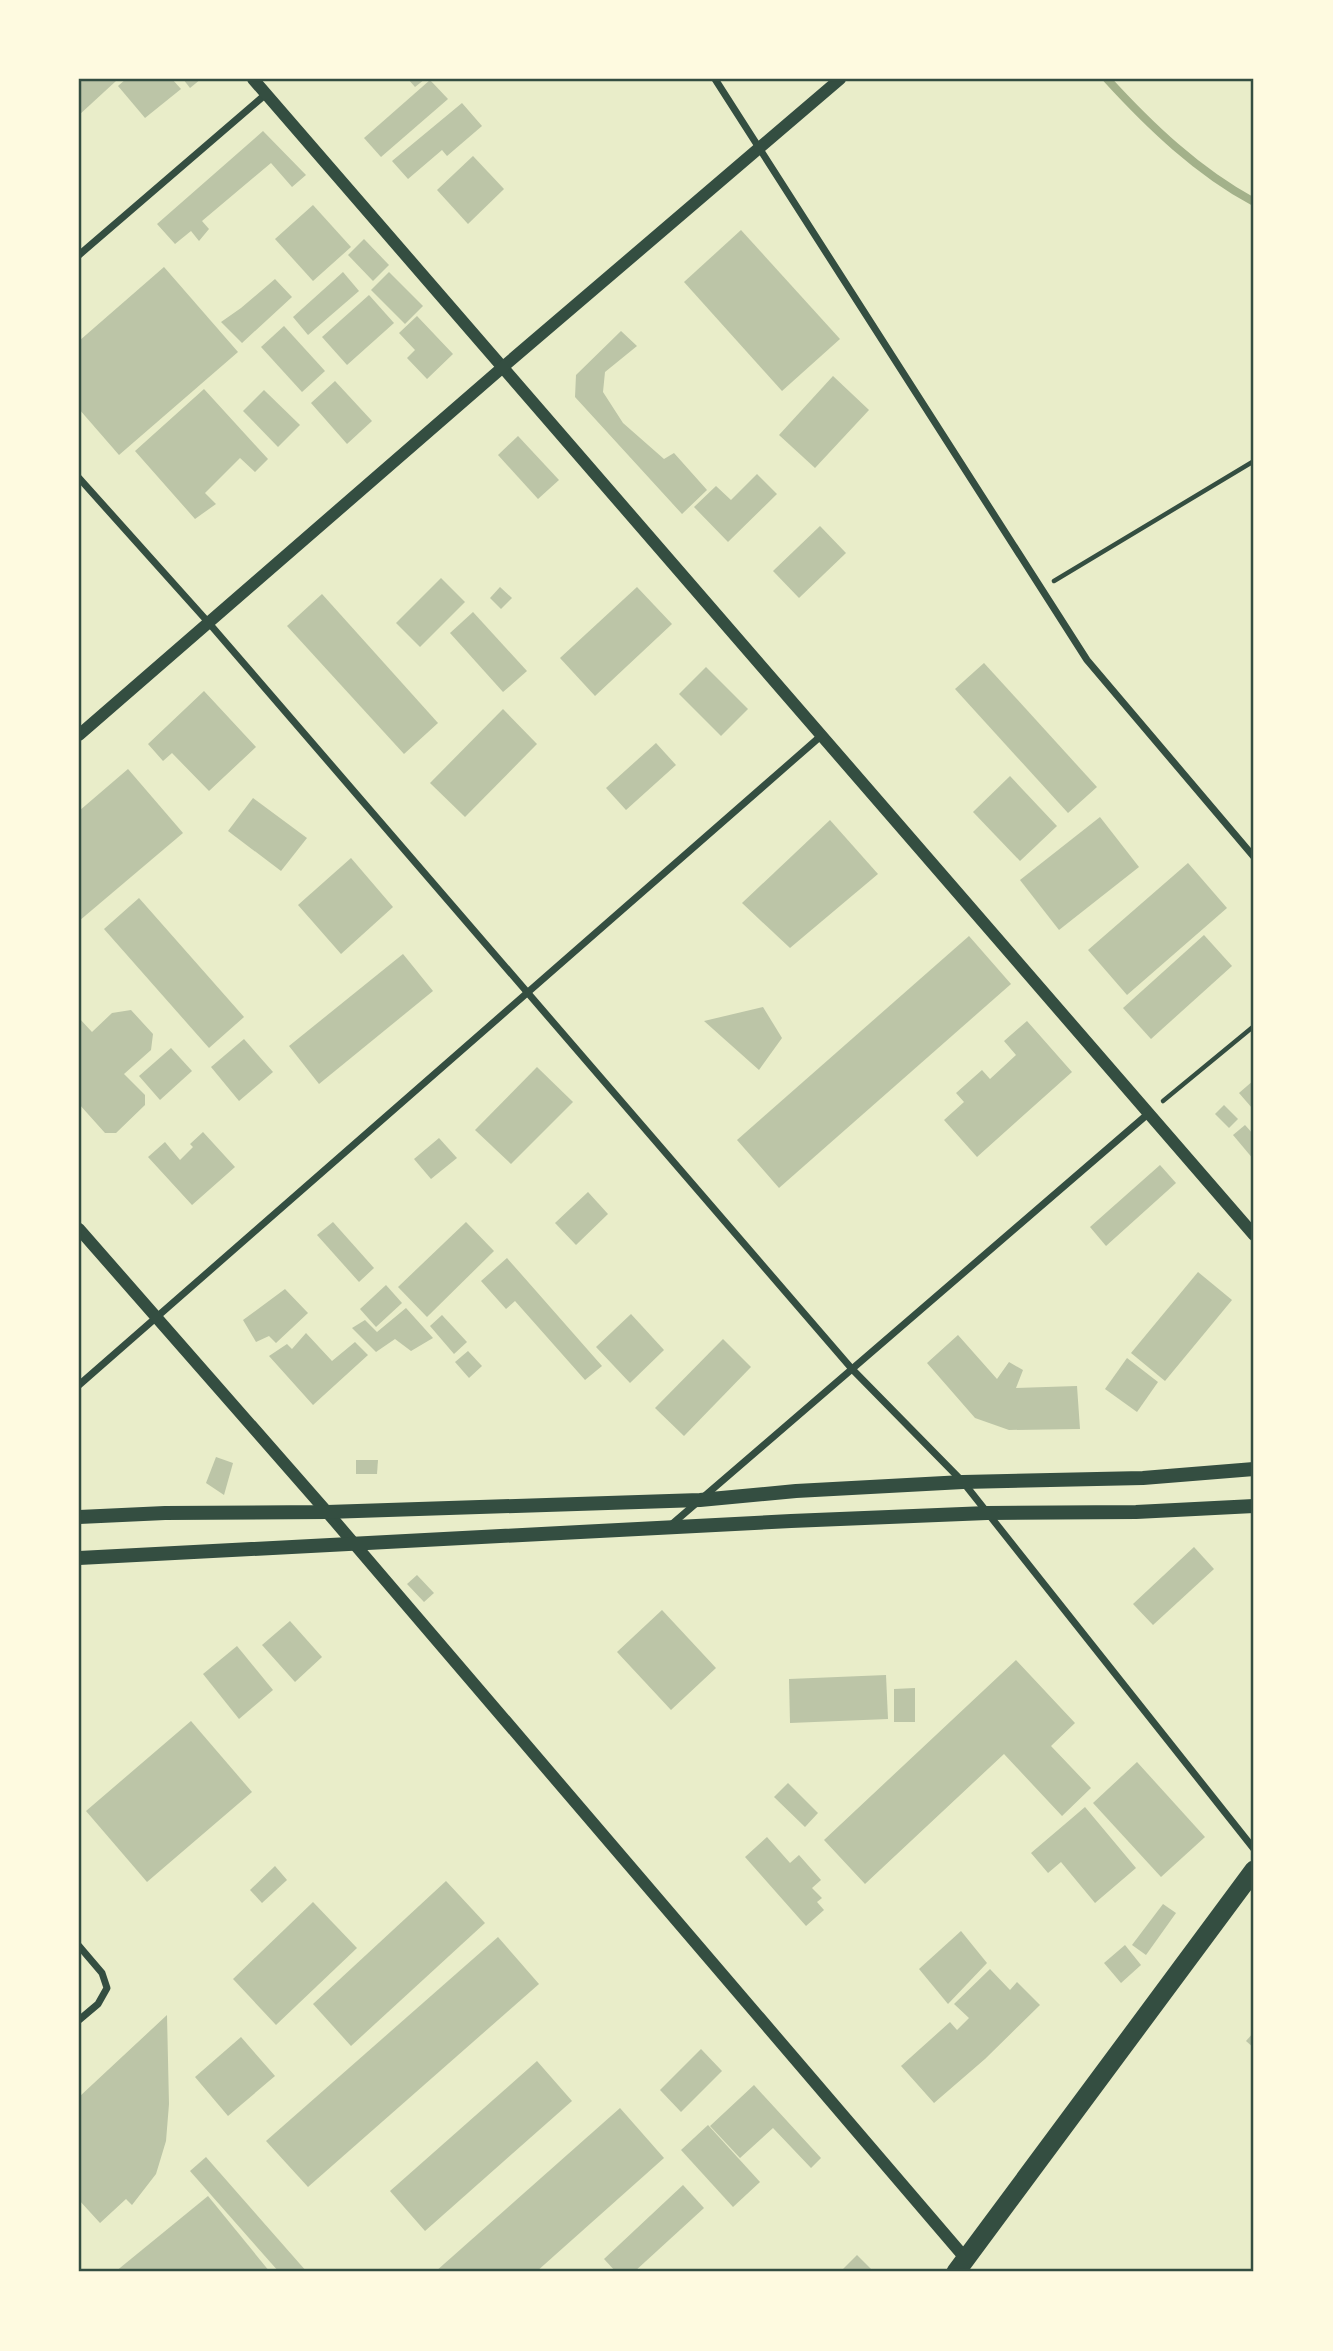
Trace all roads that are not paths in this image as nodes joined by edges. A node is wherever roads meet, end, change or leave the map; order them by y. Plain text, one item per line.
1 (253, 79) edge
2 (716, 79) edge
3 (840, 79) edge
4 (266, 94) junction
5 (761, 146) junction
6 (79, 255) edge
7 (503, 367) junction
8 (79, 478) edge
9 (208, 622) junction
10 (79, 735) edge
11 (822, 735) junction
12 (1254, 857) edge
13 (528, 992) junction
14 (1149, 1113) junction
15 (79, 1229) edge
16 (1254, 1235) edge
17 (156, 1317) junction
18 (852, 1369) junction
19 (79, 1385) edge
20 (1254, 1469) edge
21 (963, 1482) junction
22 (700, 1500) junction
23 (1254, 1506) edge
24 (327, 1512) junction
25 (987, 1513) junction
26 (79, 1517) edge
27 (668, 1528) junction
28 (354, 1544) junction
29 (79, 1558) edge
30 (1254, 1849) edge
31 (1254, 1870) edge
32 (79, 1946) edge
33 (79, 2020) edge
34 (961, 2266) edge

1 - 4 street
2 - 5 street
3 - 5 street
4 - 6 street
4 - 7 street
5 - 7 street
5 - 12 street
7 - 9 street
7 - 11 street
8 - 9 street
9 - 10 street
9 - 13 street
11 - 13 street
11 - 14 street
13 - 17 street
13 - 18 street
14 - 16 street
14 - 18 street
15 - 17 street
17 - 19 street
17 - 24 street
18 - 21 street
18 - 22 street
20 - 21 main road
21 - 22 main road
21 - 25 street
22 - 24 main road
22 - 27 street
23 - 25 main road
24 - 26 main road
24 - 28 street
25 - 27 main road
25 - 30 street
27 - 28 main road
28 - 29 main road
28 - 34 street
31 - 34 highway
32 - 33 street

